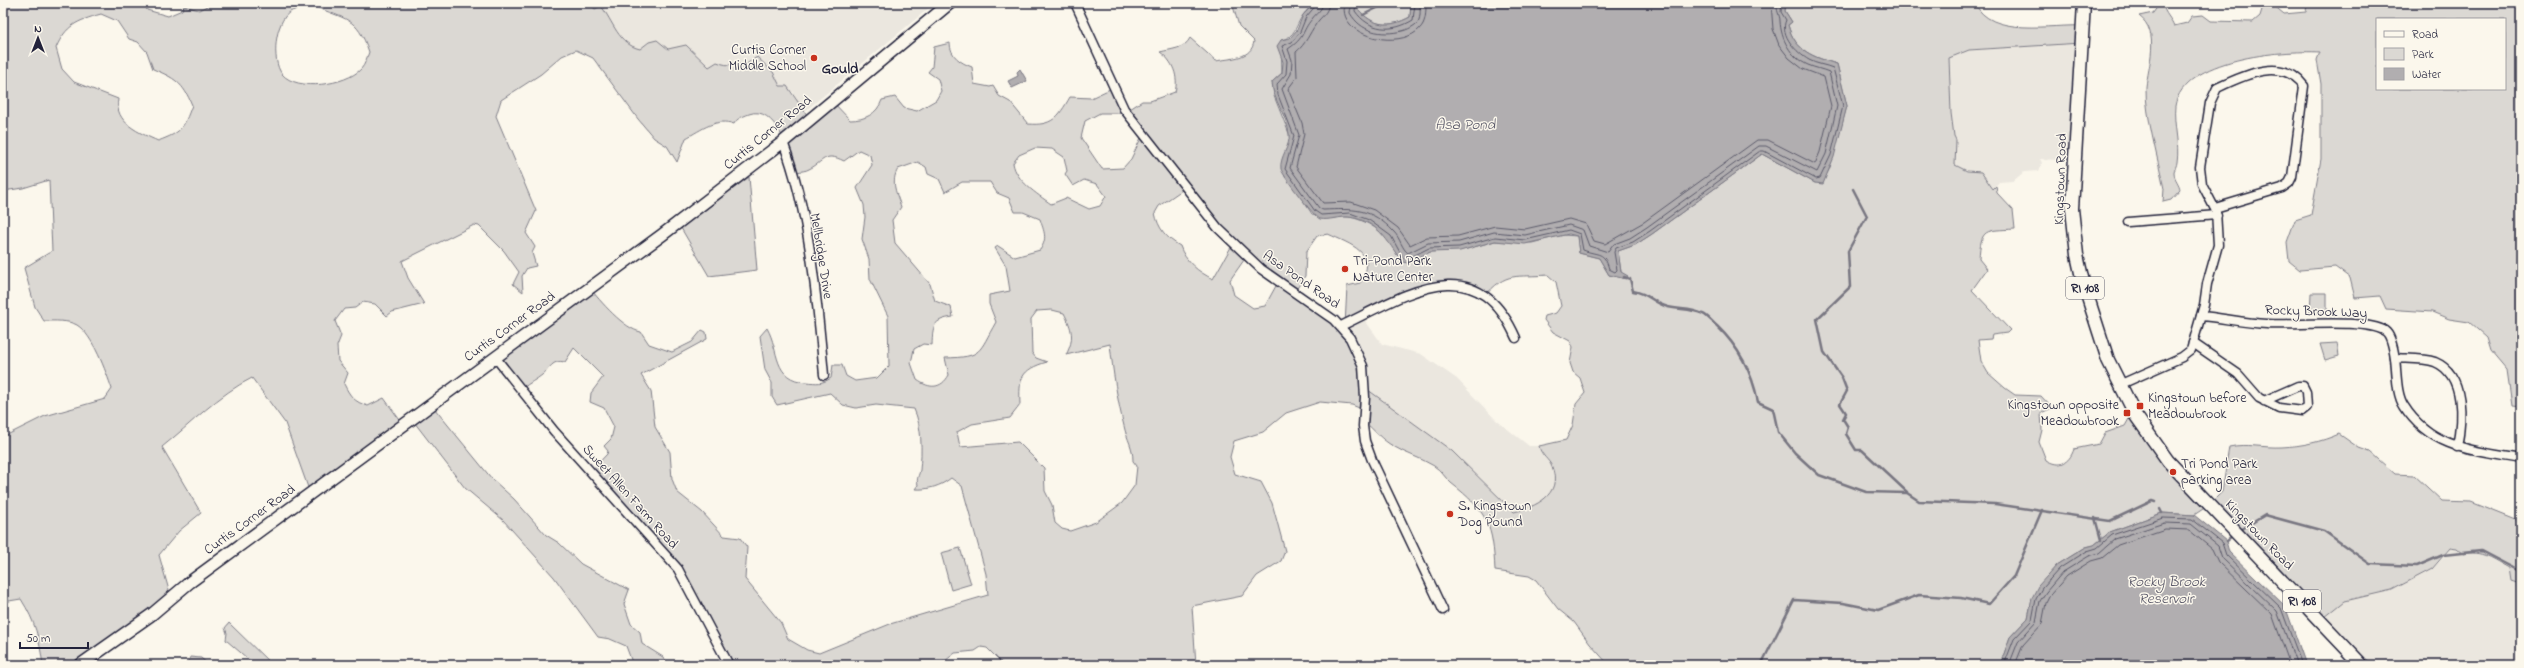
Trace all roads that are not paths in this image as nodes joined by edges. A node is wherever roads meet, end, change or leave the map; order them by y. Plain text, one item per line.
1 (950, 3) edge
2 (1075, 3) edge
3 (2084, 3) edge
4 (783, 142) junction
5 (2216, 212) junction
6 (2128, 222) dead end
7 (2201, 316) junction
8 (1341, 326) junction
9 (1516, 338) dead end
10 (2193, 343) junction
11 (495, 357) junction
12 (2395, 358) junction
13 (824, 375) dead end
14 (2119, 385) junction
15 (2264, 401) junction
16 (2457, 447) junction
17 (2521, 459) edge
18 (1443, 610) dead end
19 (80, 665) edge
20 (729, 665) edge
21 (2362, 665) edge

1 - 4 street, Curtis Corner Road
2 - 8 street, Asa Pond Road
3 - 14 main road, Kingstown Road / RI 108
4 - 11 street, Curtis Corner Road
4 - 13 street, Mellbridge Drive
5 - 5 street
5 - 6 street
5 - 7 street
7 - 10 street
7 - 12 street, Rocky Brook Way
8 - 9 street
8 - 18 street, Asa Pond Road
10 - 14 street
10 - 15 street
11 - 19 street, Curtis Corner Road
11 - 20 street, Sweet Allen Farm Road
12 - 16 street, Rocky Brook Way
12 - 16 street
14 - 21 main road, Kingstown Road / RI 108
15 - 15 street
16 - 17 street, Rocky Brook Way

